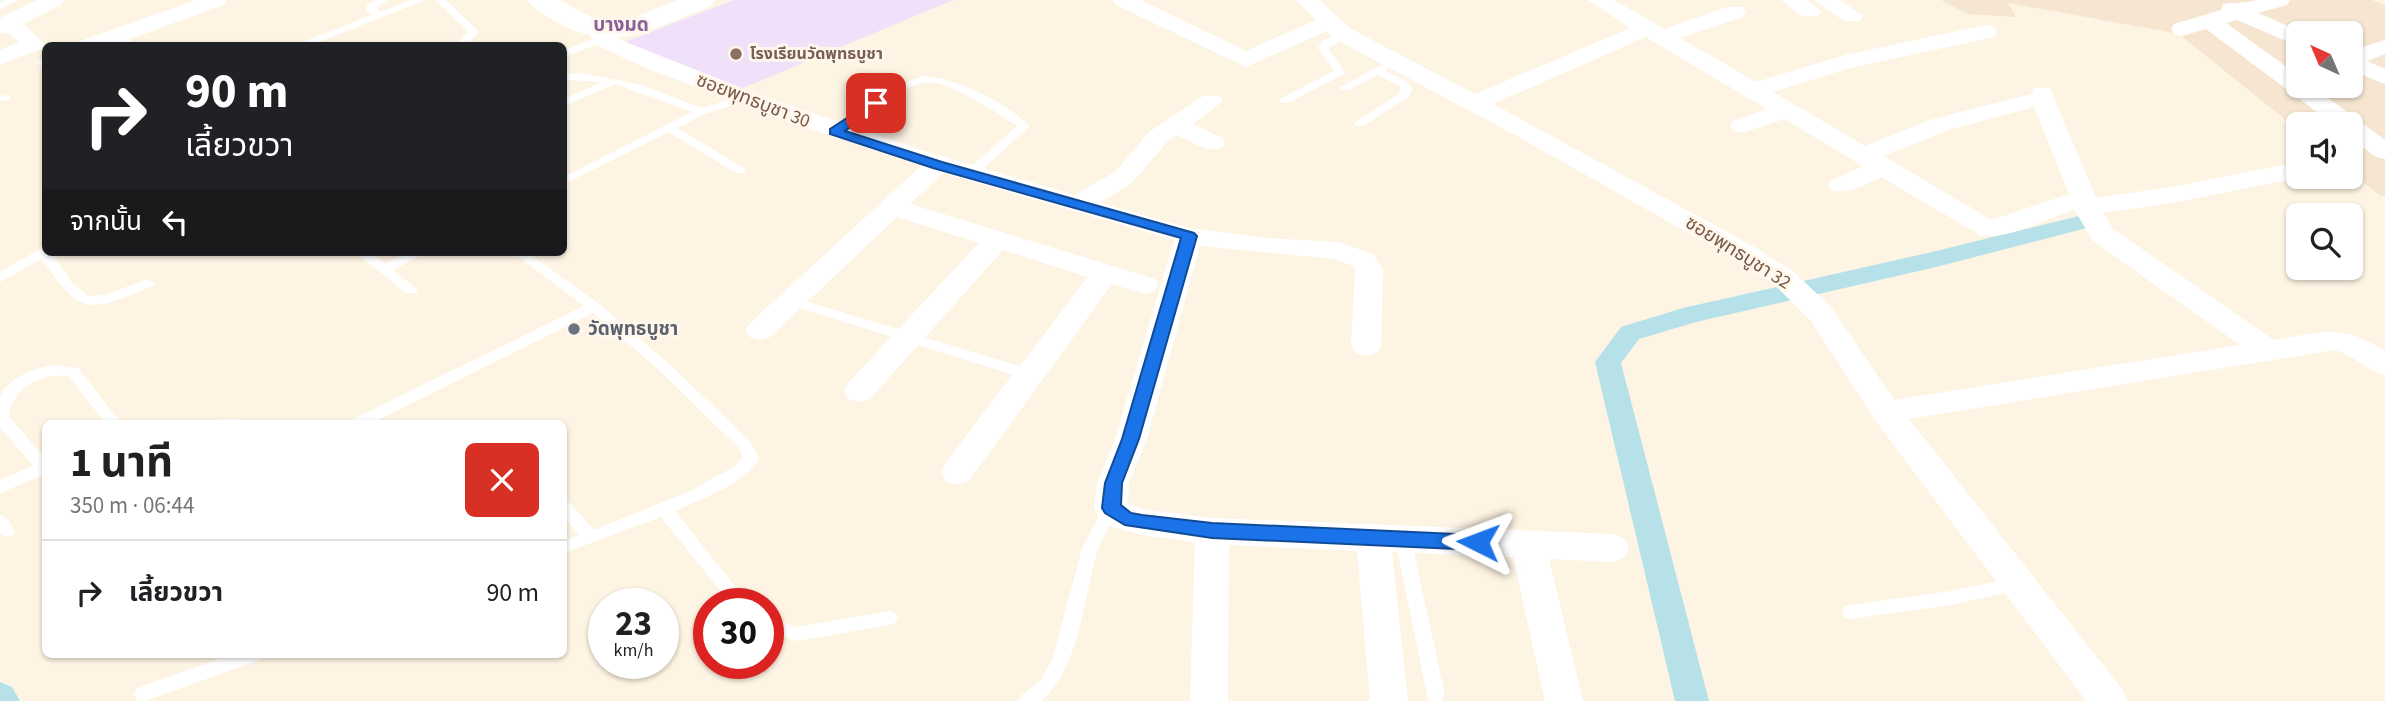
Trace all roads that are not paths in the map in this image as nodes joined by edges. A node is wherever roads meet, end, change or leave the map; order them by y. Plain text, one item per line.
1 (13, 0) edge
2 (53, 0) edge
3 (216, 0) edge
4 (383, 0) edge
5 (420, 0) edge
6 (440, 0) edge
7 (541, 0) edge
8 (701, 0) edge
9 (1125, 0) edge
10 (1307, 0) edge
11 (1599, 0) edge
12 (2279, 0) edge
13 (1732, 4) edge
14 (1809, 4) edge
15 (2211, 11) edge
16 (2239, 13) junction
17 (377, 15) junction
18 (1852, 16) dead end
19 (3, 19) edge
20 (1336, 28) junction
21 (2182, 29) dead end
22 (1986, 32) dead end
23 (1654, 33) junction
24 (2286, 34) edge
25 (600, 35) junction
26 (126, 40) edge
27 (308, 42) edge
28 (463, 42) edge
29 (2385, 47) edge
30 (567, 52) edge
31 (2363, 55) edge
32 (0, 58) edge
33 (42, 64) edge
34 (1385, 66) junction
35 (2363, 67) edge
36 (567, 77) edge
37 (2385, 78) edge
38 (615, 80) junction
39 (1345, 88) dead end
40 (2, 91) edge
41 (1753, 91) junction
42 (746, 98) junction
43 (567, 102) edge
44 (1211, 102) dead end
45 (1284, 102) dead end
46 (1475, 103) junction
47 (1787, 110) junction
48 (702, 112) junction
49 (2333, 112) edge
50 (1359, 124) dead end
51 (1176, 125) junction
52 (1742, 126) dead end
53 (670, 128) junction
54 (835, 132) junction
55 (2363, 136) edge
56 (1213, 143) dead end
57 (2385, 153) edge
58 (2363, 156) edge
59 (1873, 161) junction
60 (937, 165) junction
61 (740, 170) dead end
62 (2286, 172) edge
63 (970, 174) junction
64 (567, 180) edge
65 (1841, 185) dead end
66 (2077, 204) junction
67 (1078, 205) junction
68 (892, 207) junction
69 (1189, 236) junction
70 (997, 240) junction
71 (42, 252) edge
72 (47, 256) edge
73 (367, 256) edge
74 (412, 256) edge
75 (524, 256) edge
76 (385, 269) junction
77 (1106, 274) junction
78 (0, 278) edge
79 (148, 283) dead end
80 (1145, 285) dead end
81 (411, 290) dead end
82 (792, 301) junction
83 (594, 307) junction
84 (760, 330) dead end
85 (908, 337) junction
86 (1366, 346) dead end
87 (2269, 351) junction
88 (2385, 365) edge
89 (1030, 375) junction
90 (859, 391) dead end
91 (1886, 412) junction
92 (112, 420) edge
93 (364, 420) edge
94 (42, 465) edge
95 (42, 469) edge
96 (957, 472) dead end
97 (0, 487) edge
98 (663, 508) junction
99 (1111, 508) junction
100 (567, 510) edge
101 (1212, 531) junction
102 (591, 537) junction
103 (1388, 538) junction
104 (1528, 545) junction
105 (567, 546) edge
106 (1612, 548) dead end
107 (2017, 584) junction
108 (728, 588) edge
109 (1850, 612) dead end
110 (889, 618) dead end
111 (784, 630) edge
112 (245, 658) edge
113 (143, 694) dead end
114 (1436, 695) dead end
115 (1028, 701) edge
116 (1209, 701) edge
117 (1389, 701) edge
118 (1564, 701) edge
119 (2108, 701) edge

1 - 19 lane
2 - 19 street
3 - 26 street
4 - 17 lane
5 - 17 lane
6 - 28 lane
7 - 25 main road
8 - 25 main road
9 - 20 street
10 - 20 street, ซอยพุทธบูชา 32
11 - 23 street
12 - 16 street
13 - 23 street
14 - 18 street
15 - 16 street
15 - 21 street
15 - 49 street
16 - 24 street
17 - 27 lane
19 - 32 street
20 - 34 street, ซอยพุทธบูชา 32
20 - 45 lane
22 - 41 street
23 - 41 street
23 - 46 street
25 - 30 lane
25 - 42 street, ซอยพุทธบูชา 30
29 - 31 street
33 - 40 street
34 - 39 lane
34 - 46 street, ซอยพุทธบูชา 32
34 - 50 lane
35 - 37 street
36 - 38 lane
38 - 43 lane
38 - 48 lane
41 - 47 street
42 - 48 lane
42 - 54 street, ซอยพุทธบูชา 30
44 - 51 street
46 - 91 street, ซอยพุทธบูชา 32
47 - 52 street
47 - 59 street
48 - 53 lane
51 - 56 street
51 - 67 street
53 - 61 lane
53 - 64 lane
54 - 60 street, ซอยพุทธบูชา 30
54 - 63 lane
55 - 57 street
57 - 58 street
59 - 65 street
59 - 66 street
59 - 66 street
60 - 63 street, ซอยพุทธบูชา 30
60 - 68 street
62 - 66 street
63 - 67 street, ซอยพุทธบูชา 30
66 - 87 street
67 - 69 street, ซอยพุทธบูชา 30
68 - 70 street
68 - 82 street
69 - 86 street, ซอยพุทธบูชา 30
69 - 99 street
70 - 77 street
70 - 85 street
71 - 78 lane
72 - 79 lane
73 - 76 lane
74 - 76 lane
75 - 83 lane
76 - 81 lane
77 - 80 street
77 - 89 street
82 - 84 street
82 - 85 lane
83 - 93 lane
83 - 98 lane
85 - 89 lane
85 - 90 street
87 - 88 street
87 - 91 street
89 - 96 street
91 - 107 street, ซอยพุทธบูชา 32
92 - 94 lane
95 - 97 lane
98 - 102 lane
98 - 108 lane
99 - 101 street
99 - 115 lane
100 - 102 lane
101 - 103 street
101 - 116 street
102 - 105 lane
103 - 104 street
103 - 114 lane
103 - 117 street
104 - 106 street
104 - 118 street
107 - 109 lane
107 - 119 street, ซอยพุทธบูชา 32
110 - 111 lane
112 - 113 lane

